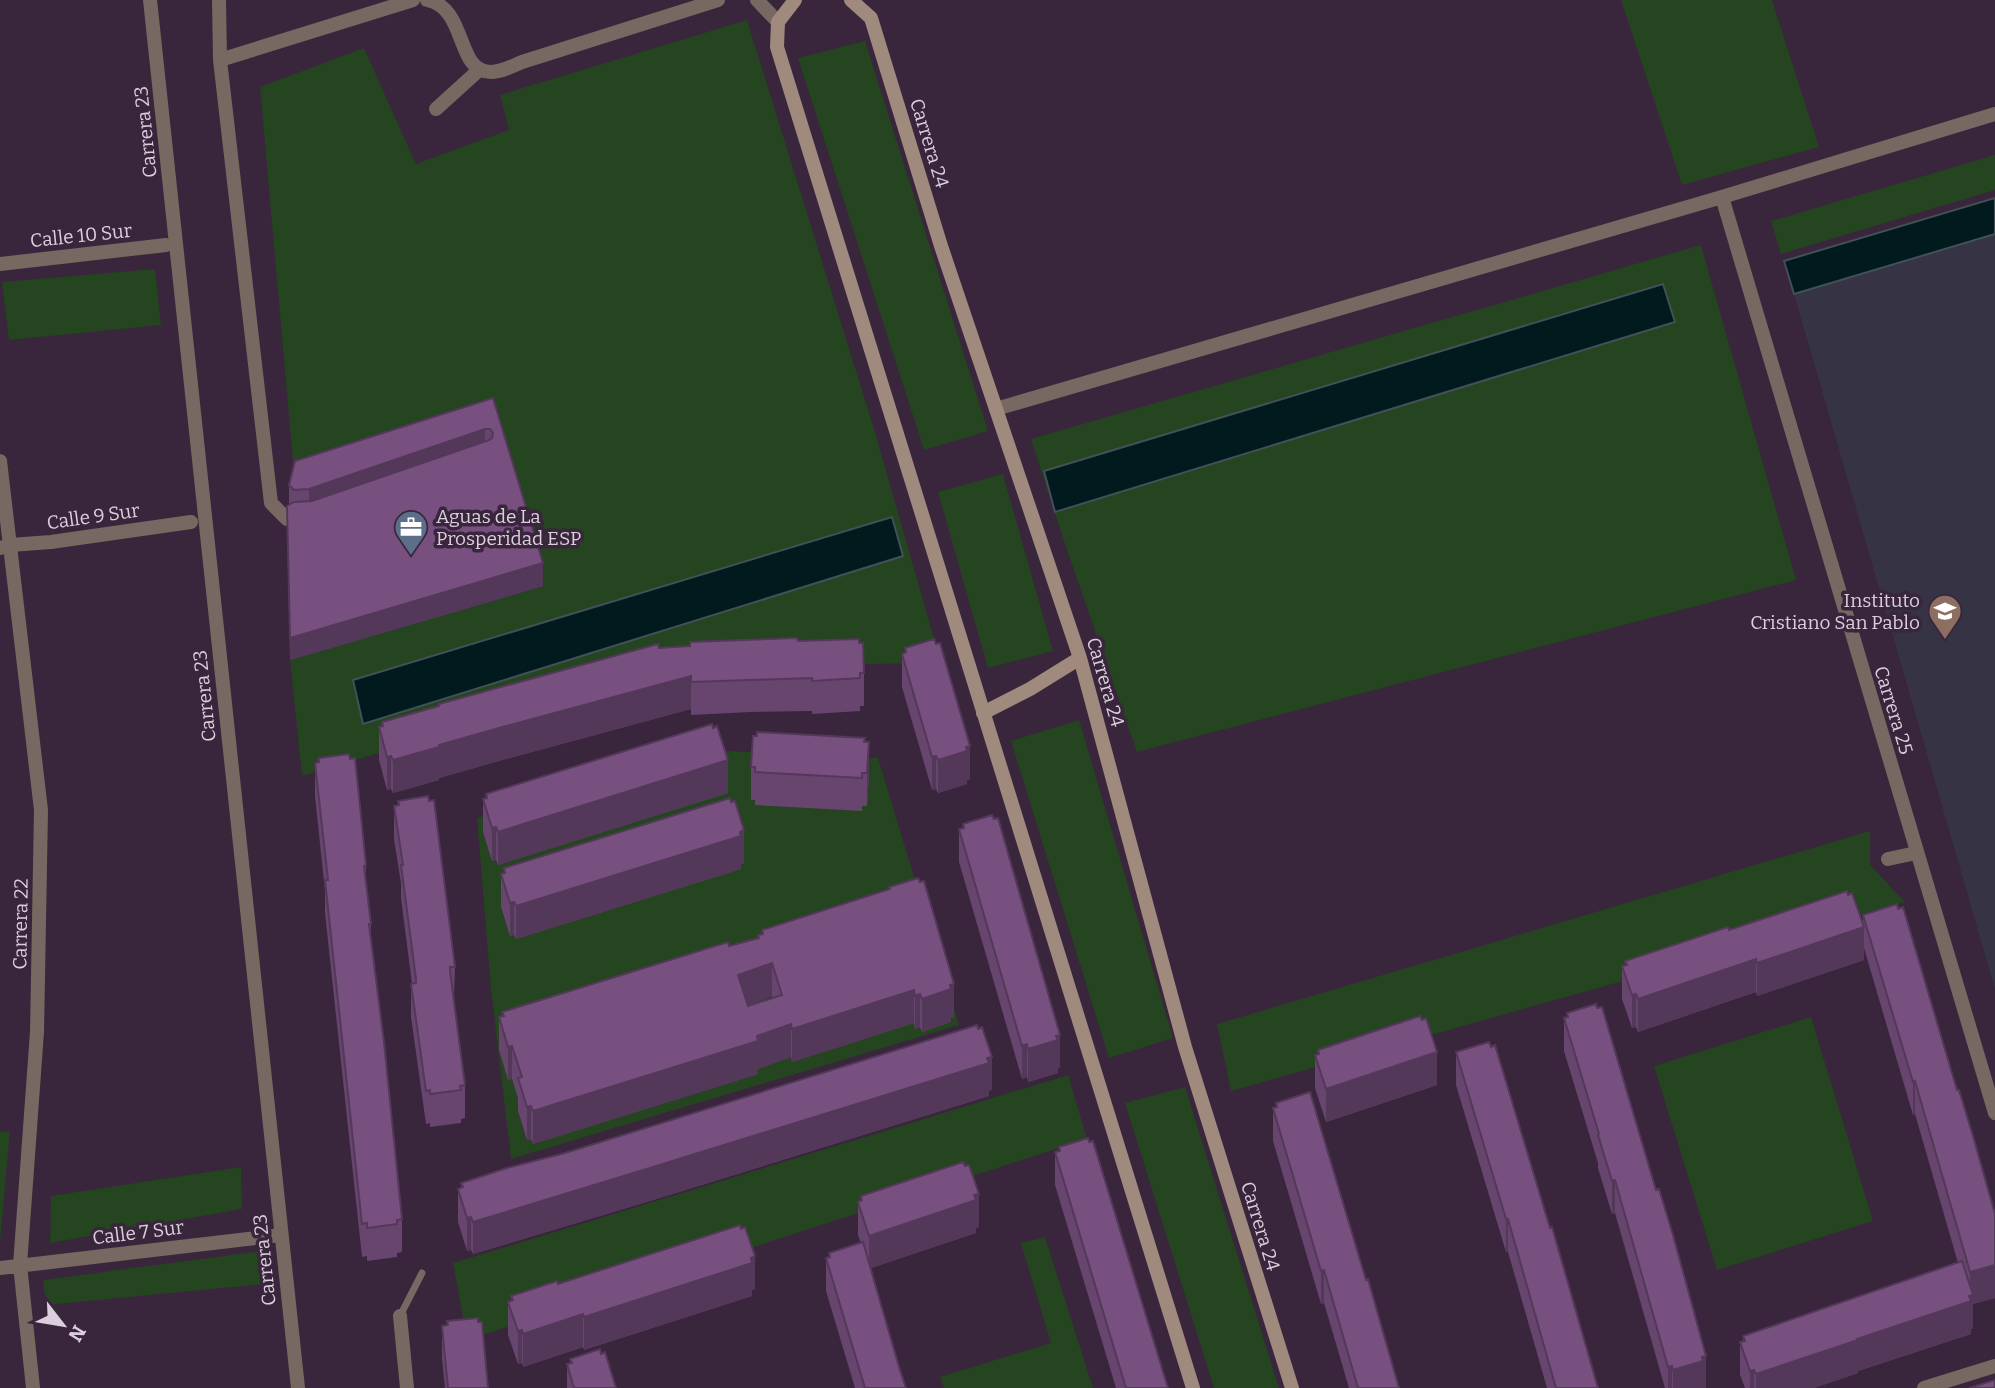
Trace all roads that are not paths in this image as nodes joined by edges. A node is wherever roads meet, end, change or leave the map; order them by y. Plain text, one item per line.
1 (150, 0) edge
2 (219, 0) edge
3 (413, 0) edge
4 (427, 0) edge
5 (718, 0) edge
6 (757, 0) edge
7 (795, 0) edge
8 (851, 0) edge
9 (778, 22) junction
10 (220, 60) junction
11 (479, 70) junction
12 (436, 109) dead end
13 (1995, 114) edge
14 (1722, 197) junction
15 (166, 245) dead end
16 (0, 264) edge
17 (996, 409) junction
18 (0, 461) edge
19 (293, 519) edge
20 (191, 522) dead end
21 (5, 547) edge
22 (1080, 658) junction
23 (983, 713) junction
24 (1916, 853) junction
25 (1888, 859) dead end
26 (1995, 1113) edge
27 (281, 1235) junction
28 (20, 1265) junction
29 (0, 1268) edge
30 (422, 1273) dead end
31 (400, 1315) joint
32 (1995, 1366) edge
33 (33, 1388) edge
34 (298, 1388) edge
35 (407, 1388) edge
36 (1193, 1388) edge
37 (1292, 1388) edge
38 (1924, 1388) edge

1 - 27 street, Carrera 23
2 - 10 street
3 - 10 street
4 - 11 street
5 - 11 street
6 - 9 street
7 - 9 street
8 - 17 street, Carrera 24
9 - 23 street
10 - 19 street
11 - 12 street
13 - 14 street
14 - 17 street
14 - 24 street, Carrera 25
15 - 16 street, Calle 10 Sur
17 - 22 street, Carrera 24
18 - 21 street, Carrera 22
20 - 21 street, Calle 9 Sur
21 - 28 street, Carrera 22
22 - 23 street
22 - 37 street, Carrera 24
23 - 36 street
24 - 25 street
24 - 26 street, Carrera 25
27 - 28 street, Calle 7 Sur
27 - 34 street, Carrera 23
28 - 29 street, Calle 7 Sur
28 - 33 street, Carrera 22
30 - 31 lane
31 - 35 street
32 - 38 street

